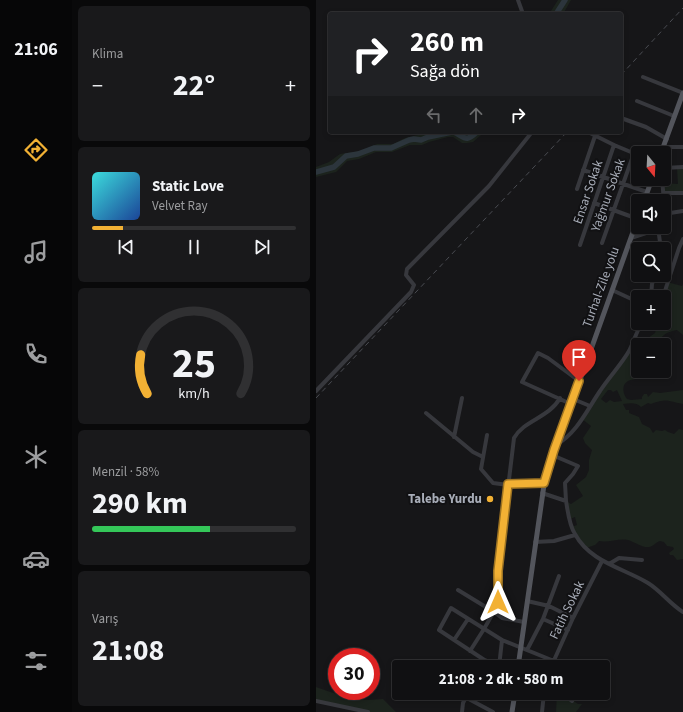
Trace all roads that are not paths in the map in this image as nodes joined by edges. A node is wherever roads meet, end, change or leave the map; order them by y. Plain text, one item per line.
1 (518, 0) edge
2 (522, 12) edge
3 (642, 77) dead end
4 (683, 93) edge
5 (637, 101) dead end
6 (674, 116) junction
7 (623, 119) edge
8 (530, 134) edge
9 (592, 134) edge
10 (595, 136) junction
11 (666, 139) junction
12 (614, 145) junction
13 (664, 146) edge
14 (671, 147) edge
15 (683, 147) edge
16 (631, 152) edge
17 (631, 166) edge
18 (683, 167) edge
19 (671, 168) edge
20 (583, 170) junction
21 (603, 177) junction
22 (623, 184) junction
23 (649, 186) edge
24 (663, 186) edge
25 (577, 189) dead end
26 (647, 192) joint
27 (664, 193) joint
28 (683, 193) edge
29 (594, 203) junction
30 (614, 210) junction
31 (683, 211) edge
32 (671, 212) edge
33 (631, 216) edge
34 (632, 234) edge
35 (641, 234) edge
36 (631, 238) junction
37 (683, 239) edge
38 (602, 243) dead end
39 (580, 245) dead end
40 (612, 290) junction
41 (665, 290) edge
42 (631, 299) edge
43 (638, 330) edge
44 (579, 381) junction
45 (316, 391) edge
46 (462, 398) dead end
47 (560, 398) junction
48 (572, 401) junction
49 (590, 406) junction
50 (426, 413) dead end
51 (487, 436) dead end
52 (454, 437) junction
53 (556, 445) junction
54 (552, 455) junction
55 (483, 457) junction
56 (544, 483) junction
57 (508, 484) junction
58 (542, 493) junction
59 (566, 501) junction
60 (575, 535) junction
61 (535, 542) junction
62 (642, 560) dead end
63 (602, 561) junction
64 (609, 564) junction
65 (559, 576) dead end
66 (458, 590) dead end
67 (527, 601) junction
68 (549, 606) junction
69 (494, 612) junction
70 (683, 612) edge
71 (573, 618) junction
72 (468, 619) junction
73 (543, 619) junction
74 (524, 622) junction
75 (484, 629) junction
76 (568, 630) junction
77 (454, 640) junction
78 (502, 640) junction
79 (521, 647) junction
80 (527, 650) junction
81 (470, 651) junction
82 (484, 660) edge
83 (500, 660) edge
84 (519, 660) edge
85 (552, 660) edge
86 (554, 660) edge
87 (464, 700) edge
88 (475, 700) edge
89 (514, 700) edge
90 (543, 700) edge
91 (316, 701) edge
92 (368, 712) edge
93 (462, 712) edge
94 (493, 712) edge
95 (512, 712) edge
96 (542, 712) edge

1 - 2 street
3 - 4 street
4 - 6 main road
5 - 6 street
6 - 11 main road
7 - 11 street
8 - 45 street
9 - 10 street
10 - 12 street
10 - 20 street
11 - 13 main road
12 - 16 street
12 - 21 street, Ensar Sokak
14 - 15 street
17 - 22 street, Yağmur Sokak
18 - 19 street
20 - 21 street
20 - 25 street
21 - 22 street
21 - 29 street, Ensar Sokak
22 - 26 street
22 - 30 street, Yağmur Sokak
23 - 26 main road
24 - 27 street
27 - 28 street
29 - 30 street
29 - 39 street, Ensar Sokak
30 - 33 street
30 - 38 street, Yağmur Sokak
31 - 32 street
34 - 36 main road, Turhal-Zile yolu
35 - 36 street
36 - 40 main road, Turhal-Zile yolu
37 - 41 street
40 - 42 street
40 - 44 main road, Turhal-Zile yolu
43 - 49 street
44 - 47 street
44 - 48 main road, Turhal-Zile yolu
46 - 52 street
47 - 48 street
47 - 57 street
48 - 49 street
48 - 53 main road, Turhal-Zile yolu
49 - 53 street
50 - 52 street
51 - 55 street
52 - 55 street
53 - 54 main road, Turhal-Zile yolu
54 - 56 main road, Turhal-Zile yolu
54 - 59 street
55 - 57 street
56 - 57 street
56 - 58 main road, Turhal-Zile yolu
57 - 69 street
58 - 59 street
58 - 61 main road, Turhal-Zile yolu
59 - 60 street
60 - 61 street
60 - 63 street
61 - 67 main road, Turhal-Zile yolu
62 - 64 street
63 - 64 street
63 - 71 street, Fatih Sokak
64 - 70 street
65 - 68 street
66 - 69 street
67 - 68 street
67 - 74 main road, Turhal-Zile yolu
68 - 71 street
68 - 73 street
69 - 74 street
69 - 75 street
71 - 76 street, Fatih Sokak
72 - 75 street
72 - 77 street
72 - 77 street
73 - 76 street
73 - 80 street
74 - 79 main road, Turhal-Zile yolu
75 - 78 street
75 - 81 street
76 - 86 street, Fatih Sokak
77 - 81 street
78 - 79 street
78 - 83 street
79 - 80 street
79 - 84 main road, Turhal-Zile yolu
80 - 85 street
81 - 82 street
87 - 93 street
88 - 94 street
89 - 95 main road
90 - 96 street
91 - 92 street

